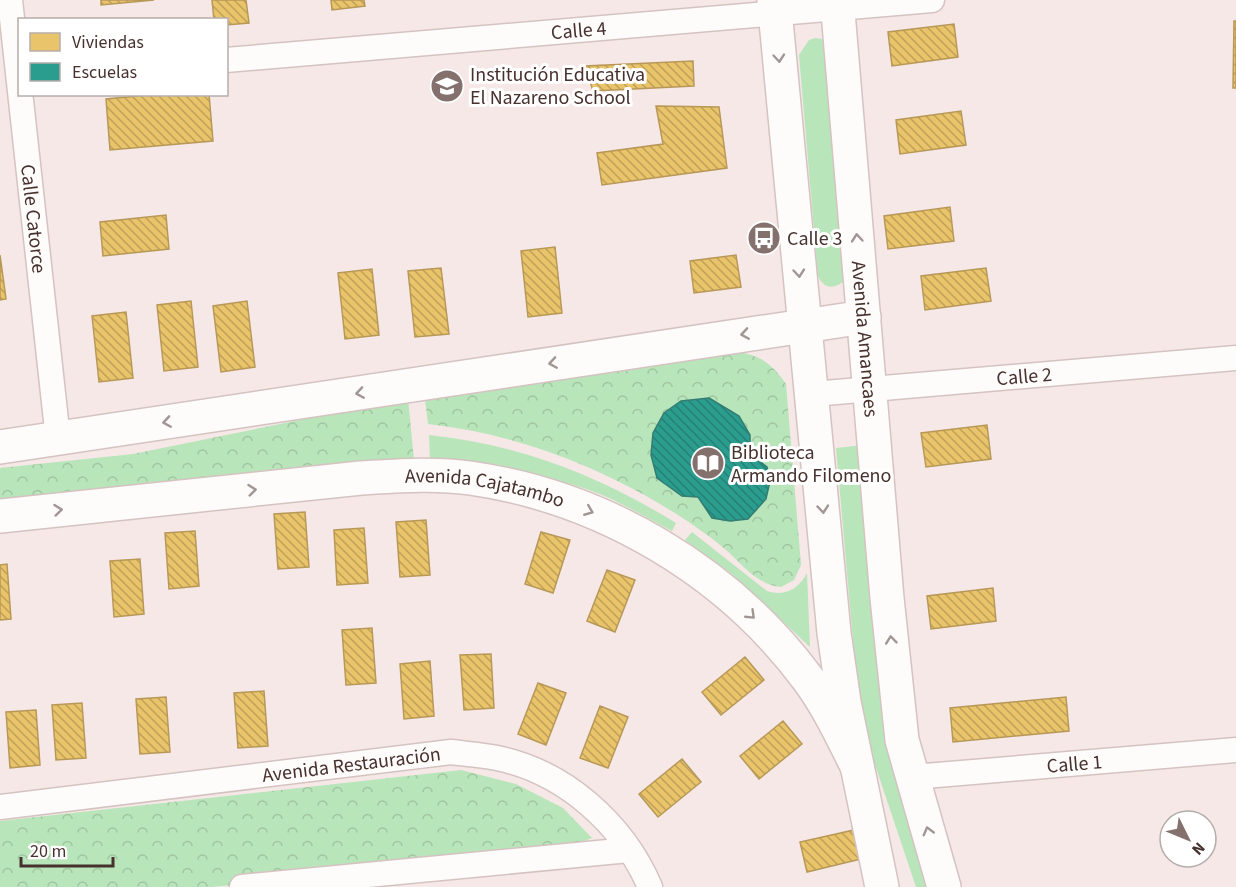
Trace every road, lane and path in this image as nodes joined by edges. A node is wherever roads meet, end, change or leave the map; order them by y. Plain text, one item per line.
1 (10, 0) edge
2 (932, 0) edge
3 (838, 4) edge
4 (775, 7) edge
5 (228, 60) edge
6 (18, 77) edge
7 (20, 96) edge
8 (864, 317) junction
9 (803, 325) junction
10 (1236, 358) edge
11 (870, 390) junction
12 (813, 394) junction
13 (58, 439) junction
14 (0, 447) edge
15 (0, 516) edge
16 (1236, 750) edge
17 (857, 766) junction
18 (913, 777) junction
19 (0, 807) edge
20 (629, 850) junction
21 (242, 887) edge
22 (650, 887) edge
23 (882, 887) edge
24 (944, 887) edge

1 - 6 street, Calle Catorce
2 - 3 street, Calle 4
3 - 4 street, Calle 4
8 -> 3 street, Avenida Amancaes
4 - 5 street, Calle 4
4 -> 9 street
7 - 13 street, Calle Catorce
8 - 9 street
8 - 11 street, Avenida Amancaes
9 - 12 street
9 -> 13 street
10 - 11 street, Calle 2
11 - 12 street, Calle 2
18 -> 11 street, Avenida Amancaes
12 -> 17 street
13 - 14 street
15 -> 17 street, Avenida Cajatambo
16 - 18 street, Calle 1
17 - 23 street
24 -> 18 street, Avenida Amancaes
19 - 20 street, Avenida Restauración
20 - 21 street
20 - 22 street, Avenida Restauración

